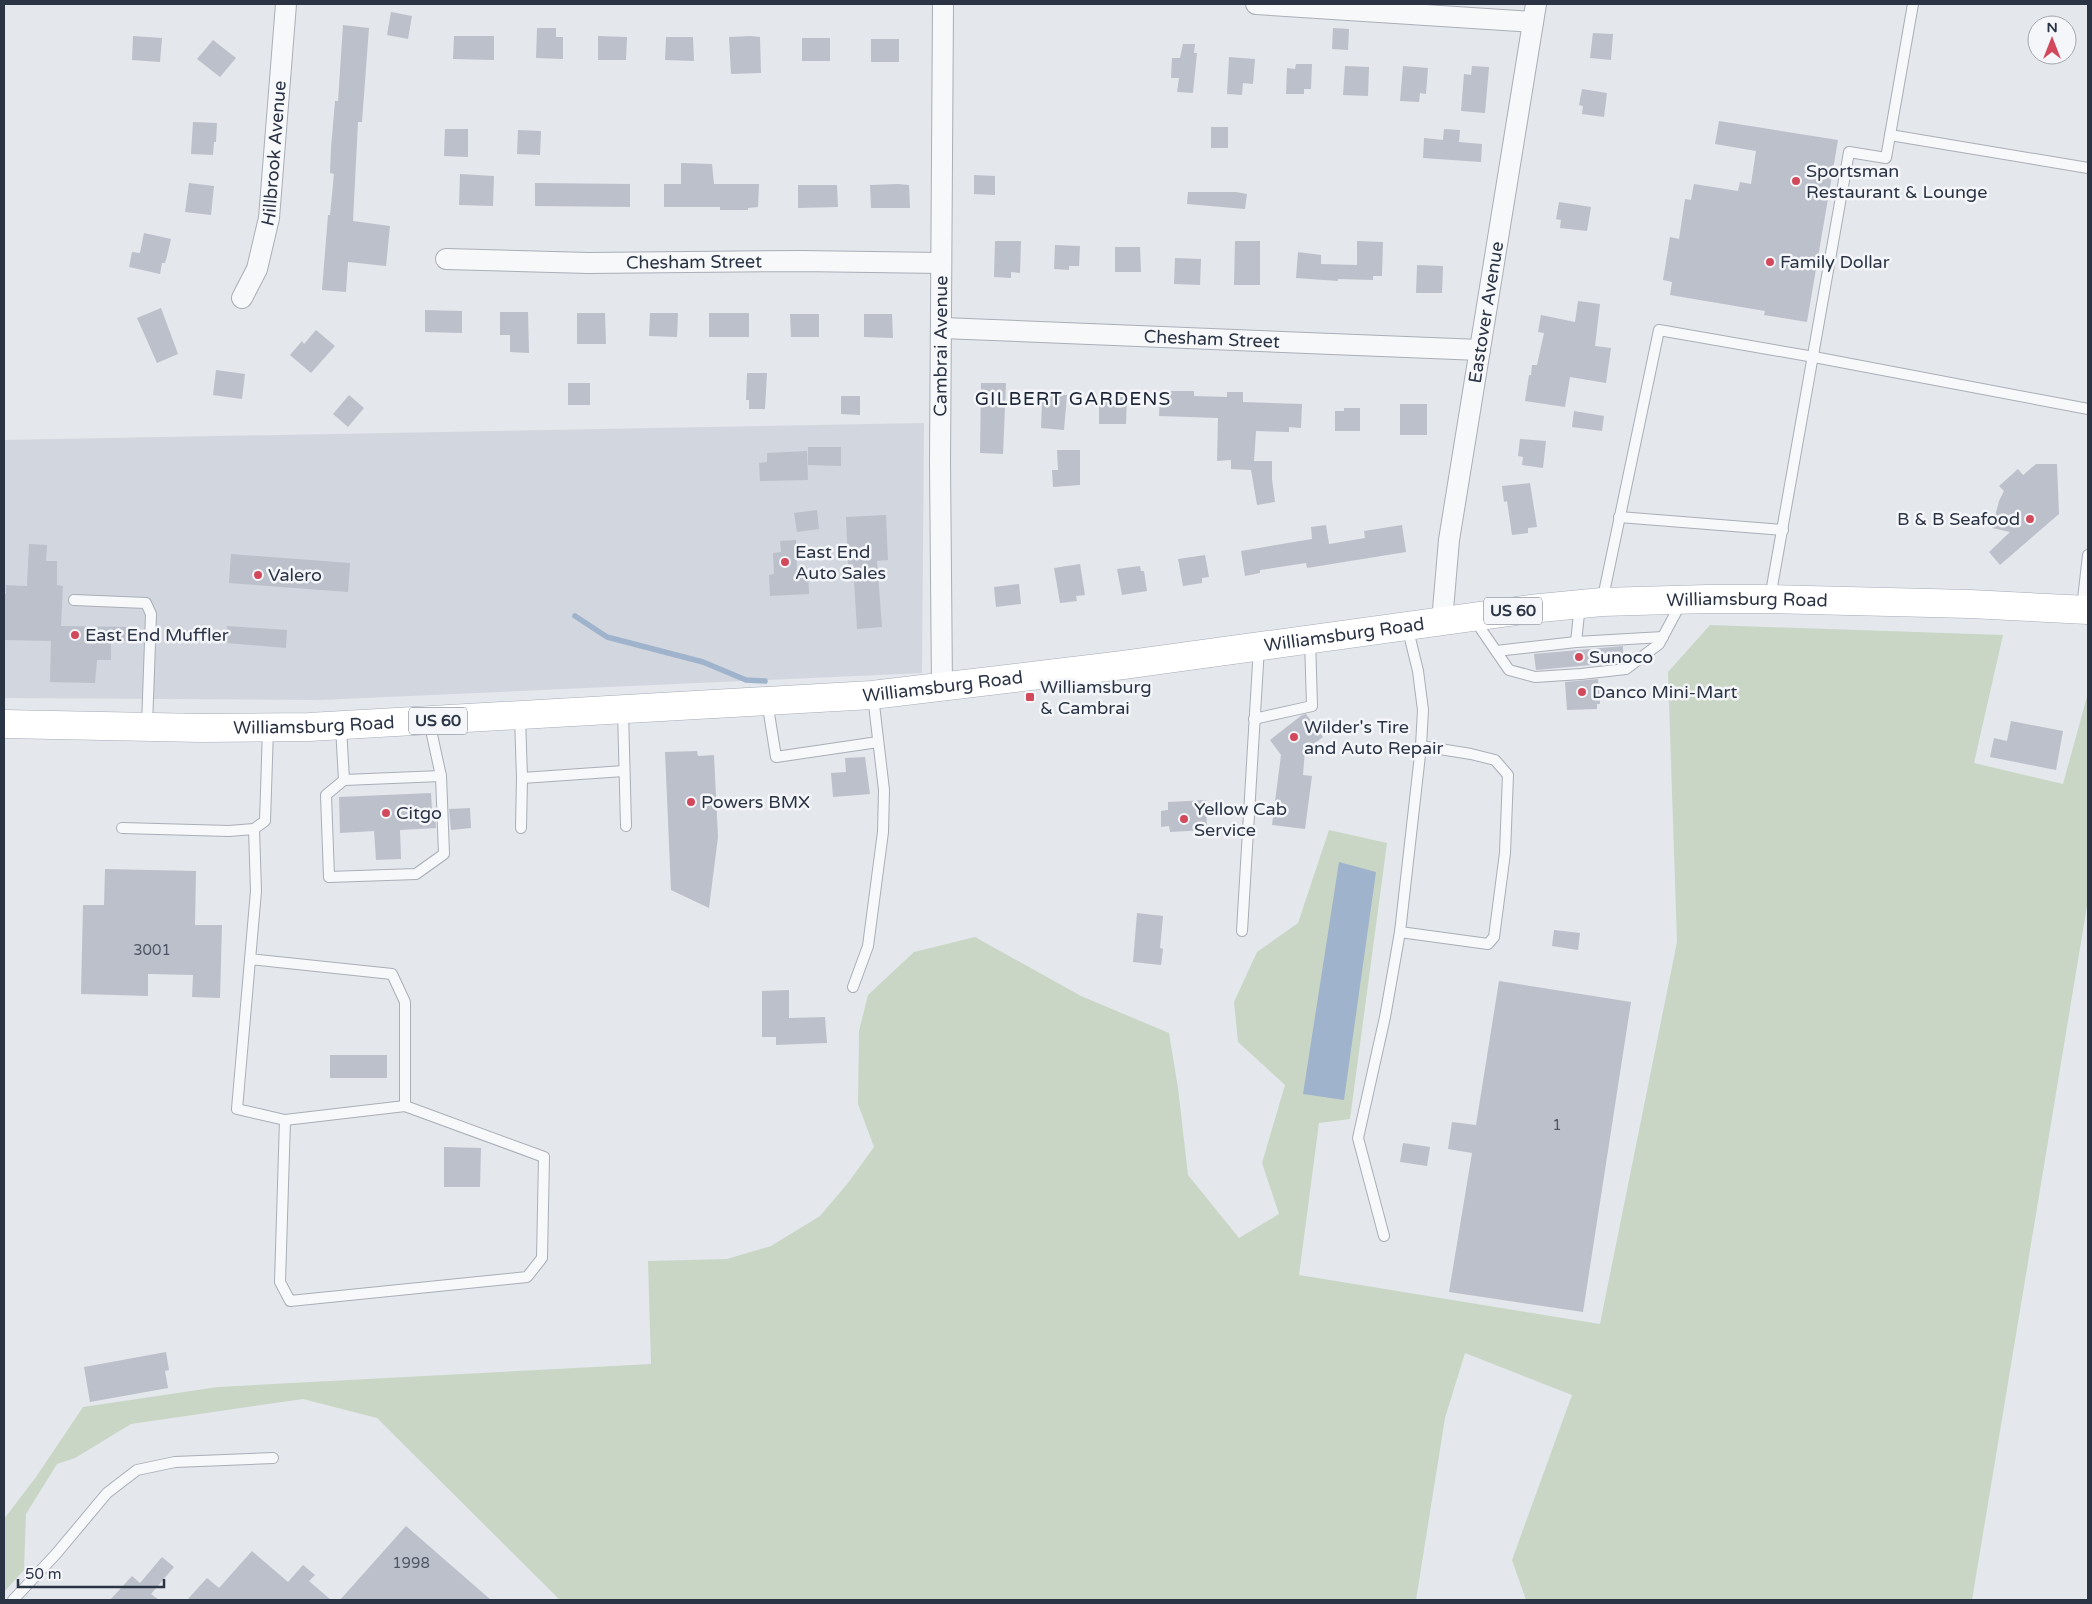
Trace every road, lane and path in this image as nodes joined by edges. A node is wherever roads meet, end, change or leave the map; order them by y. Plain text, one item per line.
1 (286, 4) edge
2 (943, 4) edge
3 (1256, 4) edge
4 (1913, 4) edge
5 (1535, 13) edge
6 (1890, 135) junction
7 (2088, 168) edge
8 (446, 259) dead end
9 (941, 263) junction
10 (242, 298) dead end
11 (942, 328) junction
12 (1480, 350) junction
13 (1814, 357) junction
14 (2088, 409) edge
15 (1619, 517) junction
16 (1782, 530) junction
17 (2088, 555) edge
18 (1683, 599) junction
19 (1770, 599) junction
20 (74, 600) dead end
21 (1591, 603) junction
22 (2085, 610) edge
23 (1472, 616) junction
24 (1442, 621) junction
25 (1407, 626) junction
26 (1663, 637) junction
27 (1310, 639) junction
28 (1576, 642) junction
29 (1259, 646) junction
30 (1496, 651) junction
31 (942, 687) junction
32 (872, 695) junction
33 (767, 701) junction
34 (622, 710) junction
35 (520, 716) junction
36 (1254, 719) junction
37 (429, 721) junction
38 (4, 724) edge
39 (341, 726) junction
40 (146, 727) junction
41 (268, 728) junction
42 (878, 742) junction
43 (1421, 746) junction
44 (624, 771) junction
45 (441, 776) junction
46 (522, 778) junction
47 (344, 780) junction
48 (626, 826) dead end
49 (122, 828) dead end
50 (521, 828) dead end
51 (254, 829) junction
52 (1242, 932) dead end
53 (1400, 932) junction
54 (250, 959) junction
55 (853, 987) dead end
56 (405, 1106) junction
57 (285, 1120) junction
58 (1384, 1236) dead end
59 (273, 1458) dead end
60 (13, 1600) edge

1 - 10 street, Hillbrook Avenue
2 - 9 street, Cambrai Avenue
3 - 5 street
4 - 6 lane
5 - 12 street, Eastover Avenue
6 - 7 lane
6 - 13 lane
8 - 9 street, Chesham Street
9 - 11 street, Cambrai Avenue
11 - 12 street, Chesham Street
11 - 31 street, Cambrai Avenue
12 - 24 street, Eastover Avenue
13 - 14 lane
13 - 15 lane
13 - 16 lane
15 - 16 lane
15 - 21 lane
16 - 19 lane
17 - 22 lane
18 - 19 main road, Williamsburg Road / US 60
18 - 21 main road, Williamsburg Road / US 60
18 - 26 lane
19 - 22 main road, Williamsburg Road / US 60
20 - 40 lane
21 - 23 main road, Williamsburg Road / US 60
21 - 28 lane
23 - 24 main road, Williamsburg Road / US 60
23 - 30 lane
24 - 25 main road, Williamsburg Road / US 60
25 - 27 main road, Williamsburg Road / US 60
25 - 43 lane
26 - 28 lane
26 - 30 lane
27 - 29 main road, Williamsburg Road / US 60
27 - 36 lane
28 - 30 lane
29 - 31 main road, Williamsburg Road / US 60
29 - 36 lane
31 - 32 main road, Williamsburg Road / US 60
32 - 33 main road, Williamsburg Road / US 60
32 - 42 lane
33 - 34 main road, Williamsburg Road / US 60
33 - 42 lane
34 - 35 main road, Williamsburg Road / US 60
34 - 44 lane
35 - 37 main road, Williamsburg Road / US 60
35 - 46 lane
36 - 52 lane
37 - 39 main road, Williamsburg Road / US 60
37 - 45 lane
38 - 40 main road, Williamsburg Road / US 60
39 - 41 main road, Williamsburg Road / US 60
39 - 47 lane
40 - 41 main road, Williamsburg Road / US 60
41 - 51 lane
42 - 55 lane
43 - 53 lane
43 - 53 lane
44 - 46 lane
44 - 48 lane
45 - 47 lane
45 - 47 lane
46 - 50 lane
49 - 51 lane
51 - 54 lane
53 - 58 lane
54 - 56 lane
54 - 57 lane
56 - 57 lane
56 - 57 lane
59 - 60 lane

